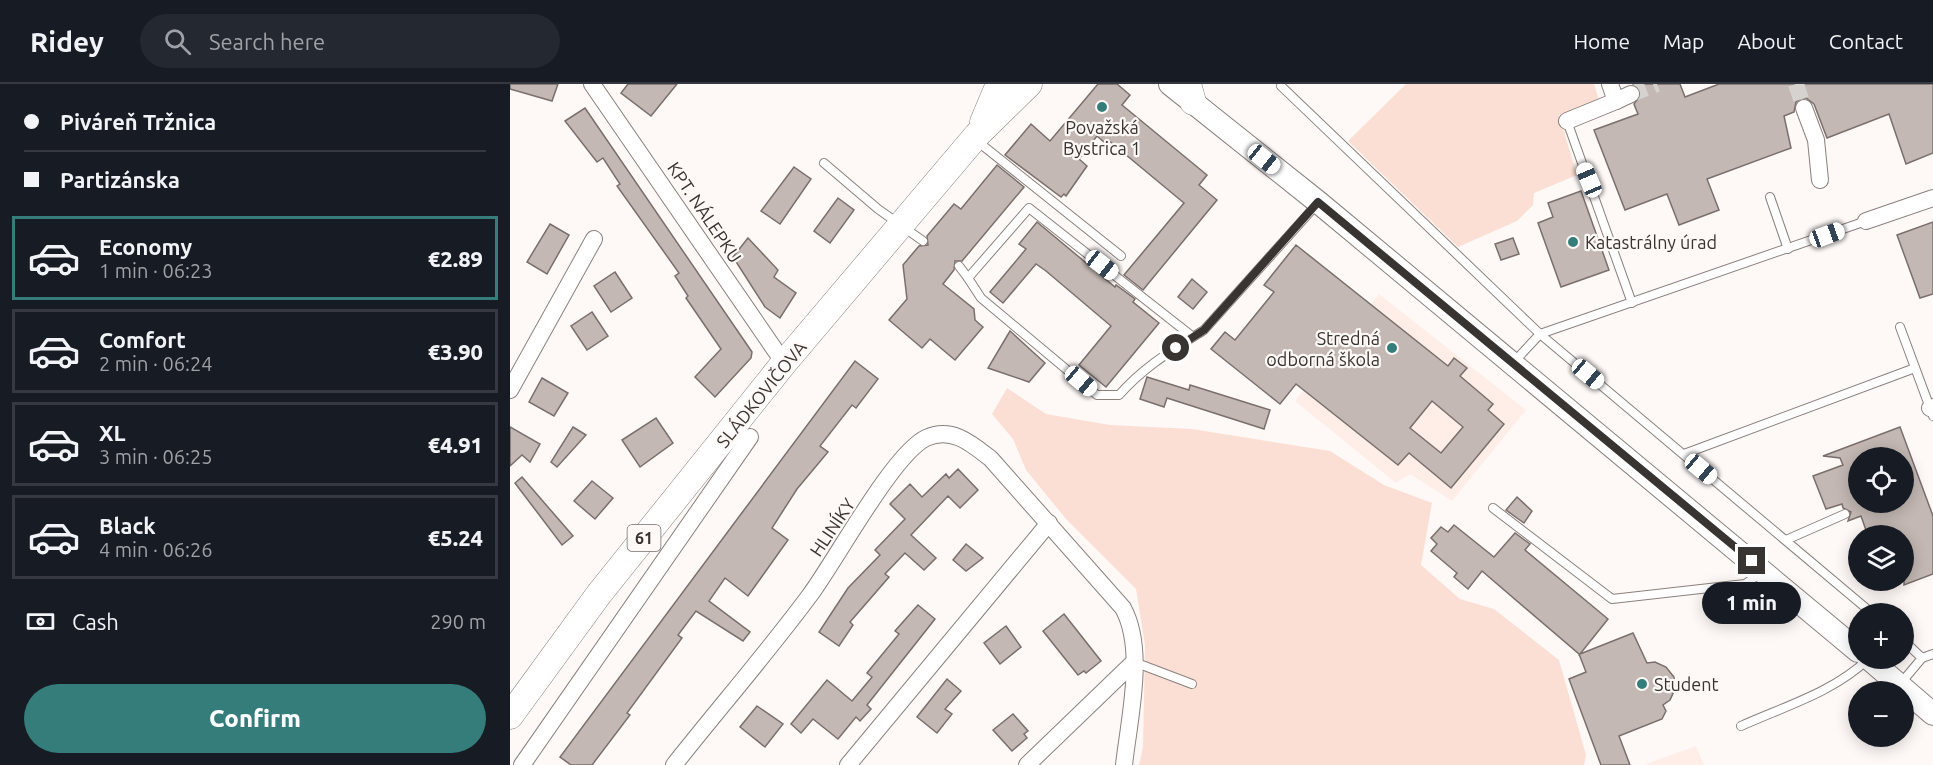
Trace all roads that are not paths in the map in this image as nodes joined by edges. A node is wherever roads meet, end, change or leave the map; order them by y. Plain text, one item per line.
1 (592, 84) edge
2 (999, 84) edge
3 (1029, 84) edge
4 (1170, 84) edge
5 (1610, 84) edge
6 (1281, 86) dead end
7 (1190, 93) edge
8 (1804, 108) tunnel mouth
9 (1567, 121) joint
10 (976, 137) junction
11 (824, 163) dead end
12 (1820, 180) dead end
13 (1770, 197) dead end
14 (1933, 198) edge
15 (1318, 202) junction
16 (1866, 221) joint
17 (900, 225) junction
18 (594, 239) dead end
19 (923, 241) dead end
20 (1788, 249) junction
21 (1121, 256) dead end
22 (958, 266) dead end
23 (969, 278) junction
24 (1632, 303) junction
25 (1900, 327) dead end
26 (1540, 334) junction
27 (1193, 337) junction
28 (784, 363) junction
29 (1513, 363) junction
30 (1915, 368) junction
31 (510, 390) edge
32 (1932, 410) edge
33 (747, 427) junction
34 (1684, 454) junction
35 (1493, 508) dead end
36 (1845, 514) dead end
37 (1048, 523) junction
38 (1786, 540) junction
39 (1764, 571) junction
40 (1860, 603) edge
41 (1848, 642) edge
42 (1914, 650) edge
43 (1933, 654) edge
44 (1922, 658) junction
45 (1134, 662) junction
46 (1858, 669) edge
47 (1880, 669) edge
48 (1894, 681) edge
49 (1902, 681) edge
50 (1192, 684) dead end
51 (1914, 698) edge
52 (1933, 714) edge
53 (510, 716) edge
54 (1741, 726) dead end
55 (522, 765) edge
56 (674, 765) edge
57 (848, 765) edge
58 (1027, 765) edge
59 (1124, 765) edge

1 - 28 street, KPT. NÁLEPKU
2 - 10 main road
3 - 10 main road, SLÁDKOVIČOVA / 61
4 - 7 main road
5 - 9 street
6 - 26 lane
7 - 15 main road
8 - 12 street
9 - 24 lane
10 - 17 main road, SLÁDKOVIČOVA / 61
10 - 21 lane
11 - 17 lane
13 - 20 lane
14 - 16 street
15 - 27 lane
15 - 29 main road
16 - 20 lane
17 - 19 lane
17 - 28 main road, SLÁDKOVIČOVA / 61
18 - 31 street
20 - 24 lane
22 - 23 lane
23 - 27 lane
23 - 27 lane
24 - 26 lane
25 - 30 lane
26 - 29 lane
26 - 34 lane
28 - 33 main road, SLÁDKOVIČOVA / 61
29 - 39 main road
30 - 32 lane
30 - 34 lane
33 - 53 main road, SLÁDKOVIČOVA / 61
33 - 55 street, SLÁDKOVIČOVA
34 - 38 lane
35 - 39 lane
36 - 38 lane
37 - 45 street, HLINÍKY
37 - 56 street, HLINÍKY
37 - 57 street
38 - 40 lane
39 - 41 main road
42 - 44 lane
43 - 44 lane
44 - 49 lane
45 - 50 lane
45 - 58 street
45 - 59 street, HLINÍKY
46 - 54 lane
47 - 48 main road
51 - 52 main road

